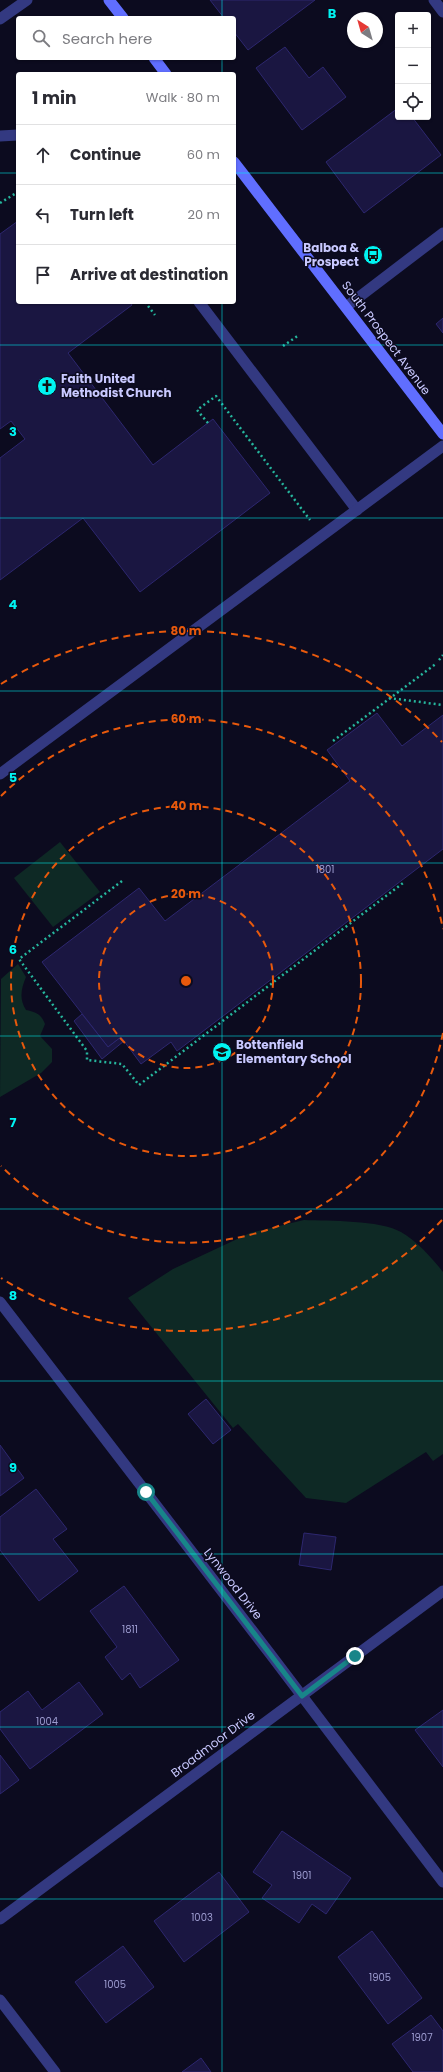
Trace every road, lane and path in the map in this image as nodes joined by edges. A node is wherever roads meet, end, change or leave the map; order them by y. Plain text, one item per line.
1 (27, 0) edge
2 (109, 0) edge
3 (434, 0) edge
4 (443, 12) edge
5 (121, 16) edge
6 (0, 19) edge
7 (156, 60) edge
8 (164, 72) edge
9 (16, 135) edge
10 (0, 136) edge
11 (236, 165) edge
12 (16, 193) edge
13 (0, 203) edge
14 (443, 233) edge
15 (147, 304) edge
16 (201, 304) edge
17 (346, 307) junction
18 (155, 315) dead end
19 (299, 335) dead end
20 (283, 346) dead end
21 (208, 423) dead end
22 (443, 434) edge
23 (443, 446) edge
24 (357, 510) junction
25 (322, 536) junction
26 (443, 655) edge
27 (389, 698) junction
28 (443, 705) edge
29 (333, 741) dead end
30 (0, 774) edge
31 (122, 881) dead end
32 (403, 883) dead end
33 (0, 1302) edge
34 (443, 1591) edge
35 (302, 1696) junction
36 (443, 1882) edge
37 (0, 1919) edge
38 (0, 2000) edge
39 (55, 2072) edge

1 - 6 street
2 - 5 main road
3 - 4 street
7 - 8 main road
9 - 10 street
11 - 17 main road, South Prospect Avenue
12 - 13 path
14 - 17 street
15 - 18 path
16 - 24 street
17 - 22 main road, South Prospect Avenue
19 - 20 path
21 - 25 path
23 - 24 street
24 - 25 street
25 - 30 street
26 - 27 path
27 - 28 path
27 - 29 path
31 - 32 path
33 - 35 street, Lynwood Drive
34 - 35 street, Broadmoor Drive
35 - 36 street, Lynwood Drive
35 - 37 street, Broadmoor Drive
38 - 39 street

